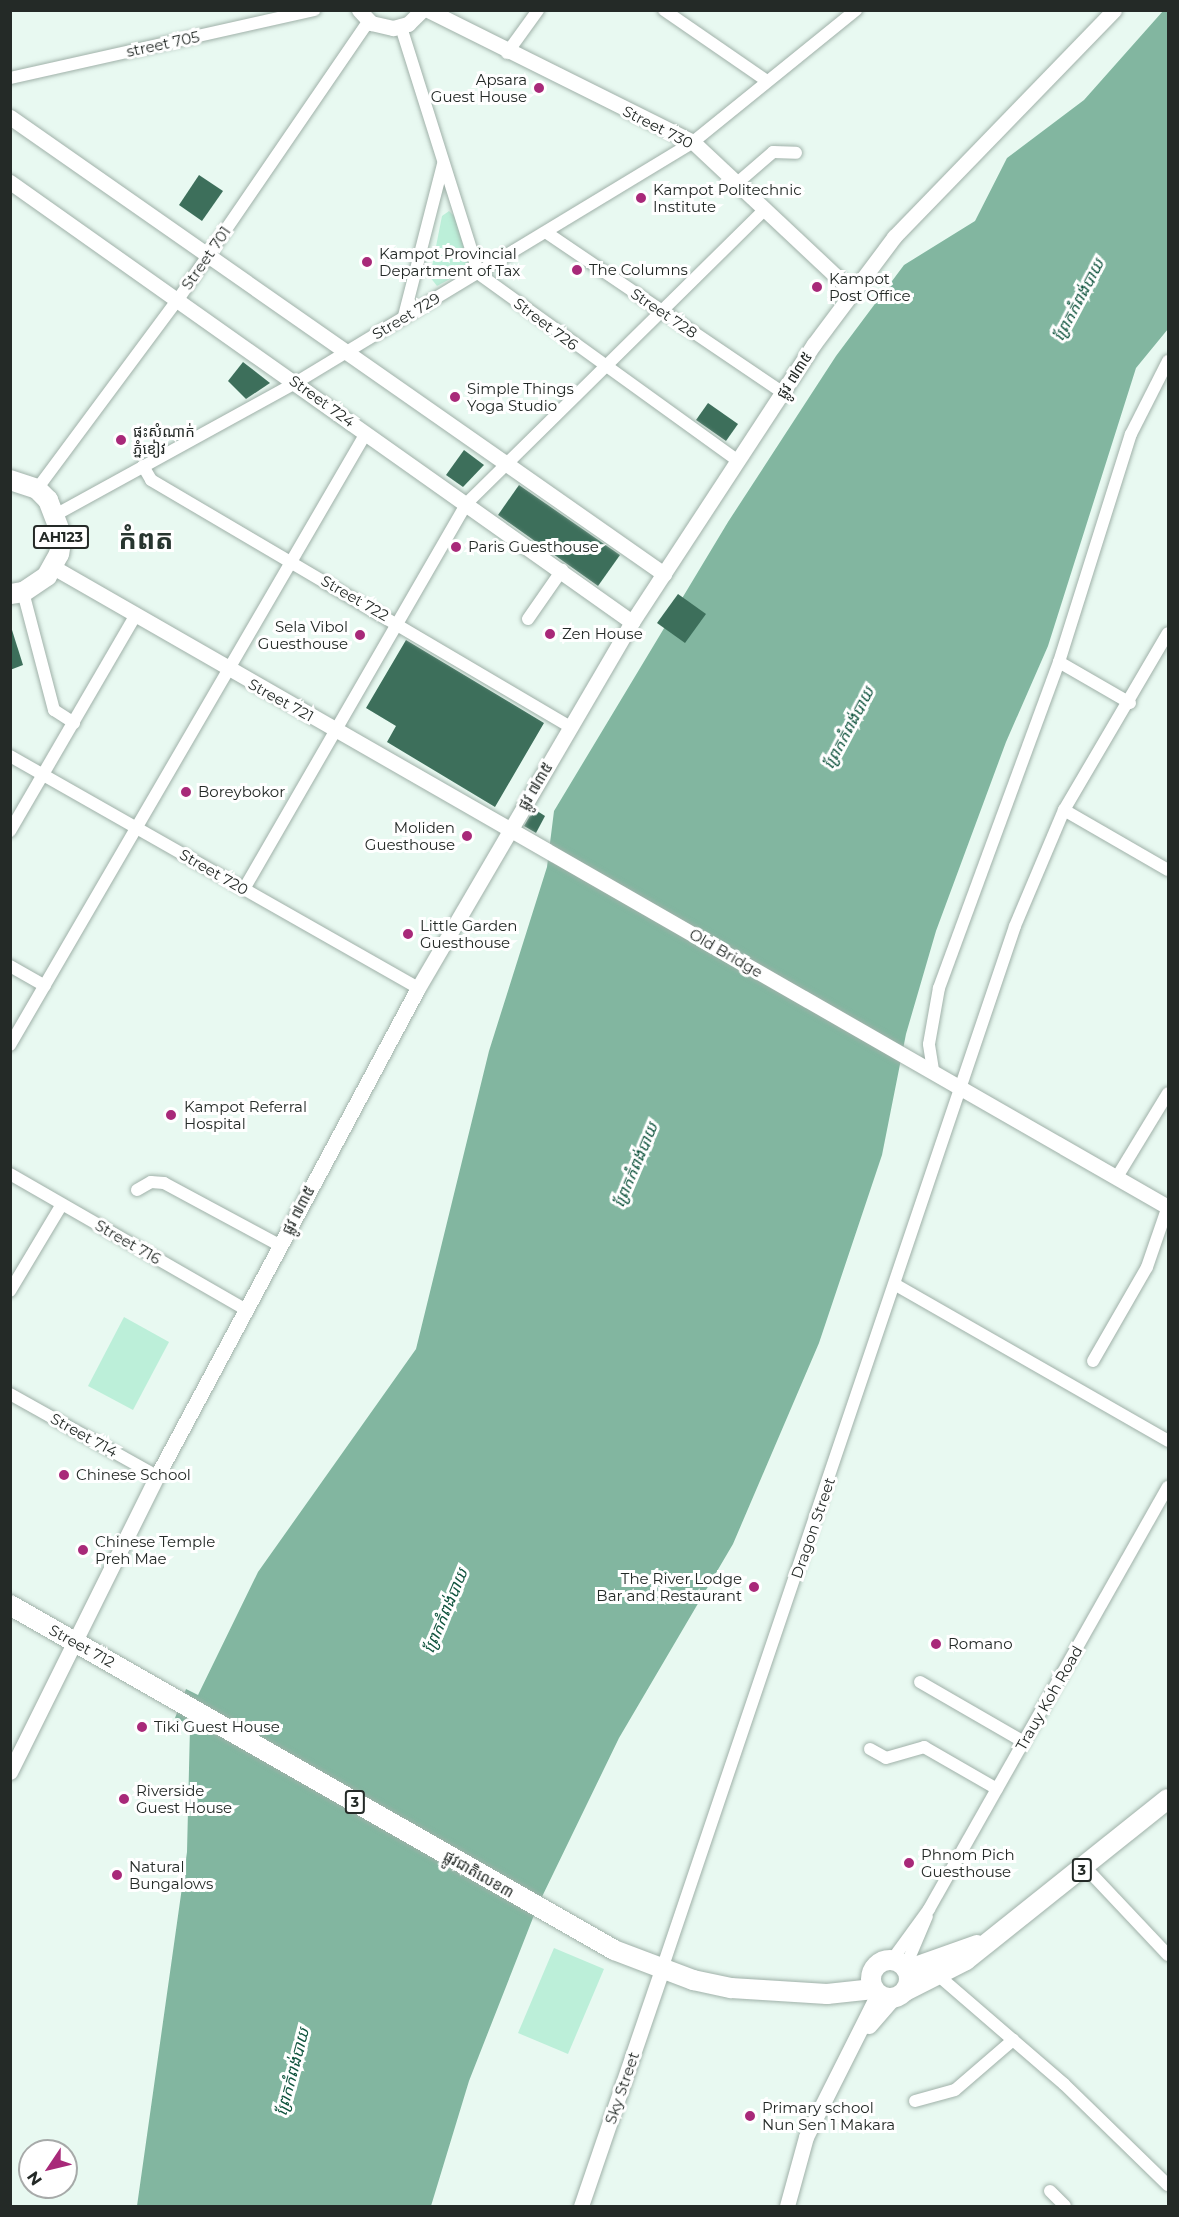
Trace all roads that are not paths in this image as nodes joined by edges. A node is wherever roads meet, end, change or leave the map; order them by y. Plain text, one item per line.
1 (315, 10) edge
2 (422, 10) edge
3 (428, 10) edge
4 (538, 10) edge
5 (664, 10) edge
6 (856, 10) edge
7 (1114, 10) edge
8 (364, 16) edge
9 (401, 27) junction
10 (507, 53) junction
11 (10, 78) edge
12 (767, 81) junction
13 (10, 117) edge
14 (693, 142) junction
15 (796, 153) dead end
16 (443, 163) junction
17 (10, 182) edge
18 (736, 184) junction
19 (763, 211) junction
20 (547, 233) junction
21 (209, 254) junction
22 (479, 274) junction
23 (853, 292) junction
24 (178, 298) junction
25 (662, 312) junction
26 (404, 316) junction
27 (347, 351) junction
28 (1168, 361) edge
29 (605, 368) junction
30 (1156, 379) junction
31 (297, 382) junction
32 (1168, 386) edge
33 (782, 392) junction
34 (366, 433) junction
35 (738, 461) junction
36 (507, 463) junction
37 (142, 466) junction
38 (10, 480) edge
39 (37, 489) junction
40 (466, 504) junction
41 (57, 514) junction
42 (291, 561) junction
43 (54, 567) junction
44 (562, 570) junction
45 (664, 574) junction
46 (17, 593) edge
47 (135, 616) junction
48 (528, 619) dead end
49 (395, 621) junction
50 (633, 622) junction
51 (1168, 633) edge
52 (1059, 662) junction
53 (228, 670) junction
54 (1130, 703) junction
55 (74, 723) junction
56 (570, 727) junction
57 (334, 730) junction
58 (10, 756) edge
59 (44, 774) junction
60 (1064, 810) junction
61 (138, 828) junction
62 (509, 830) junction
63 (10, 831) edge
64 (1168, 870) edge
65 (244, 889) junction
66 (10, 966) edge
67 (45, 986) junction
68 (418, 988) junction
69 (10, 1045) edge
70 (929, 1068) junction
71 (962, 1087) junction
72 (1168, 1093) edge
73 (10, 1174) edge
74 (1117, 1177) junction
75 (137, 1190) dead end
76 (62, 1204) junction
77 (1168, 1206) edge
78 (279, 1245) junction
79 (896, 1285) junction
80 (10, 1291) edge
81 (245, 1309) junction
82 (1094, 1361) dead end
83 (10, 1394) edge
84 (1168, 1441) edge
85 (157, 1476) junction
86 (1168, 1487) edge
87 (10, 1605) edge
88 (75, 1643) junction
89 (920, 1682) dead end
90 (154, 1686) joint
91 (1024, 1742) junction
92 (870, 1749) dead end
93 (15, 1751) edge
94 (10, 1772) edge
95 (997, 1789) junction
96 (1168, 1799) edge
97 (1085, 1868) junction
98 (994, 1939) junction
99 (1168, 1955) edge
100 (901, 1966) junction
101 (662, 1969) junction
102 (940, 1977) junction
103 (884, 1989) junction
104 (1013, 2040) junction
105 (915, 2101) dead end
106 (1168, 2185) edge
107 (1050, 2191) dead end
108 (581, 2206) edge
109 (787, 2206) edge
110 (1065, 2206) edge

1 - 11 street, street 705
2 - 9 street
3 - 10 street, Street 730
4 - 10 street
5 - 12 street
6 - 12 street, Street 729
7 - 23 street, ផ្លូវ ៧៣៥
8 - 9 street
8 - 21 street, Street 701
9 - 16 street
10 - 14 street, Street 730
12 - 14 street, Street 729
13 - 21 street
14 - 18 street, Street 730
14 - 20 street, Street 729
15 - 18 street
16 - 22 street
16 - 26 street
17 - 24 street, Street 724
18 - 19 street, Street 730
19 - 23 street, Street 730
19 - 25 street
20 - 22 street, Street 729
20 - 25 street, Street 728
21 - 24 street, Street 701
21 - 27 street
22 - 26 street, Street 729
22 - 29 street, Street 726
23 - 33 street, ផ្លូវ ៧៣៥
24 - 31 street, Street 724
24 - 39 street, Street 701
25 - 29 street
25 - 33 street, Street 728
26 - 27 street, Street 729
27 - 31 street, Street 729
27 - 36 street
28 - 30 street
29 - 35 street, Street 726
29 - 36 street
30 - 32 street
30 - 52 street
31 - 34 street, Street 724
31 - 37 street, Street 729
33 - 35 street, ផ្លូវ ៧៣៥
34 - 40 street, Street 724
34 - 42 street
35 - 45 street, ផ្លូវ ៧៣៥
36 - 40 street
36 - 45 street
37 - 41 street, Street 729
37 - 42 street, Street 722
38 - 39 main road
39 - 41 main road, AH123
40 - 44 street, Street 724
40 - 49 street
41 - 43 main road, AH123
42 - 49 street, Street 722
42 - 53 street
43 - 46 main road, AH123
43 - 47 street, Street 721
44 - 48 street
44 - 50 street, Street 724
45 - 50 street, ផ្លូវ ៧៣៥
46 - 55 street
47 - 53 street, Street 721
47 - 55 street
49 - 56 street, Street 722
49 - 57 street
50 - 56 street, ផ្លូវ ៧៣៥
51 - 54 street, Dragon Street
52 - 54 street
52 - 70 street
53 - 57 street, Street 721
53 - 61 street
54 - 60 street, Dragon Street
55 - 59 street
56 - 62 street, ផ្លូវ ៧៣៥
57 - 62 street, Street 721
57 - 65 street
58 - 59 street, Street 720
59 - 61 street, Street 720
59 - 63 street
60 - 64 street
60 - 71 street, Dragon Street
61 - 65 street, Street 720
61 - 67 street
62 - 68 street, ផ្លូវ ៧៣៥
62 - 70 street, Old Bridge
65 - 68 street, Street 720
66 - 67 street
67 - 69 street
68 - 78 street, ផ្លូវ ៧៣៥
70 - 71 street, Old Bridge
71 - 74 street, Old Bridge
71 - 79 street, Dragon Street
72 - 74 street
73 - 76 street, Street 716
74 - 77 street, Old Bridge
75 - 78 street
76 - 80 street
76 - 81 street, Street 716
77 - 82 street
78 - 81 street, ផ្លូវ ៧៣៥
79 - 84 street
79 - 101 street, Dragon Street
81 - 85 street, ផ្លូវ ៧៣៥
83 - 85 street, Street 714
85 - 88 street, ផ្លូវ ៧៣៥
86 - 91 street, Trauy Koh Road
87 - 88 main road, Street 712 / 3
88 - 90 main road, Street 712 / 3
88 - 93 street, ផ្លូវ ៧៣៥
89 - 91 street
90 - 101 main road, ផ្លូវជាតិលេខ៣ / 3
91 - 95 street, Trauy Koh Road
92 - 95 street
93 - 94 street, ផ្លូវ ៧៣៥
95 - 100 street, Trauy Koh Road
96 - 97 main road, ផ្លូវជាតិលេខ៣ / 3
97 - 98 main road, ផ្លូវជាតិលេខ៣ / 3
97 - 99 street
98 - 100 main road, ផ្លូវជាតិលេខ៣ / 3
98 - 102 main road, ផ្លូវជាតិលេខ៣ / 3
100 - 103 main road
100 - 103 main road, ផ្លូវជាតិលេខ៣
101 - 103 main road, ផ្លូវជាតិលេខ៣ / 3
101 - 108 street, Sky Street
102 - 103 main road, ផ្លូវជាតិលេខ៣ / 3
102 - 104 street
103 - 109 street
104 - 105 street
104 - 106 street
107 - 110 street

